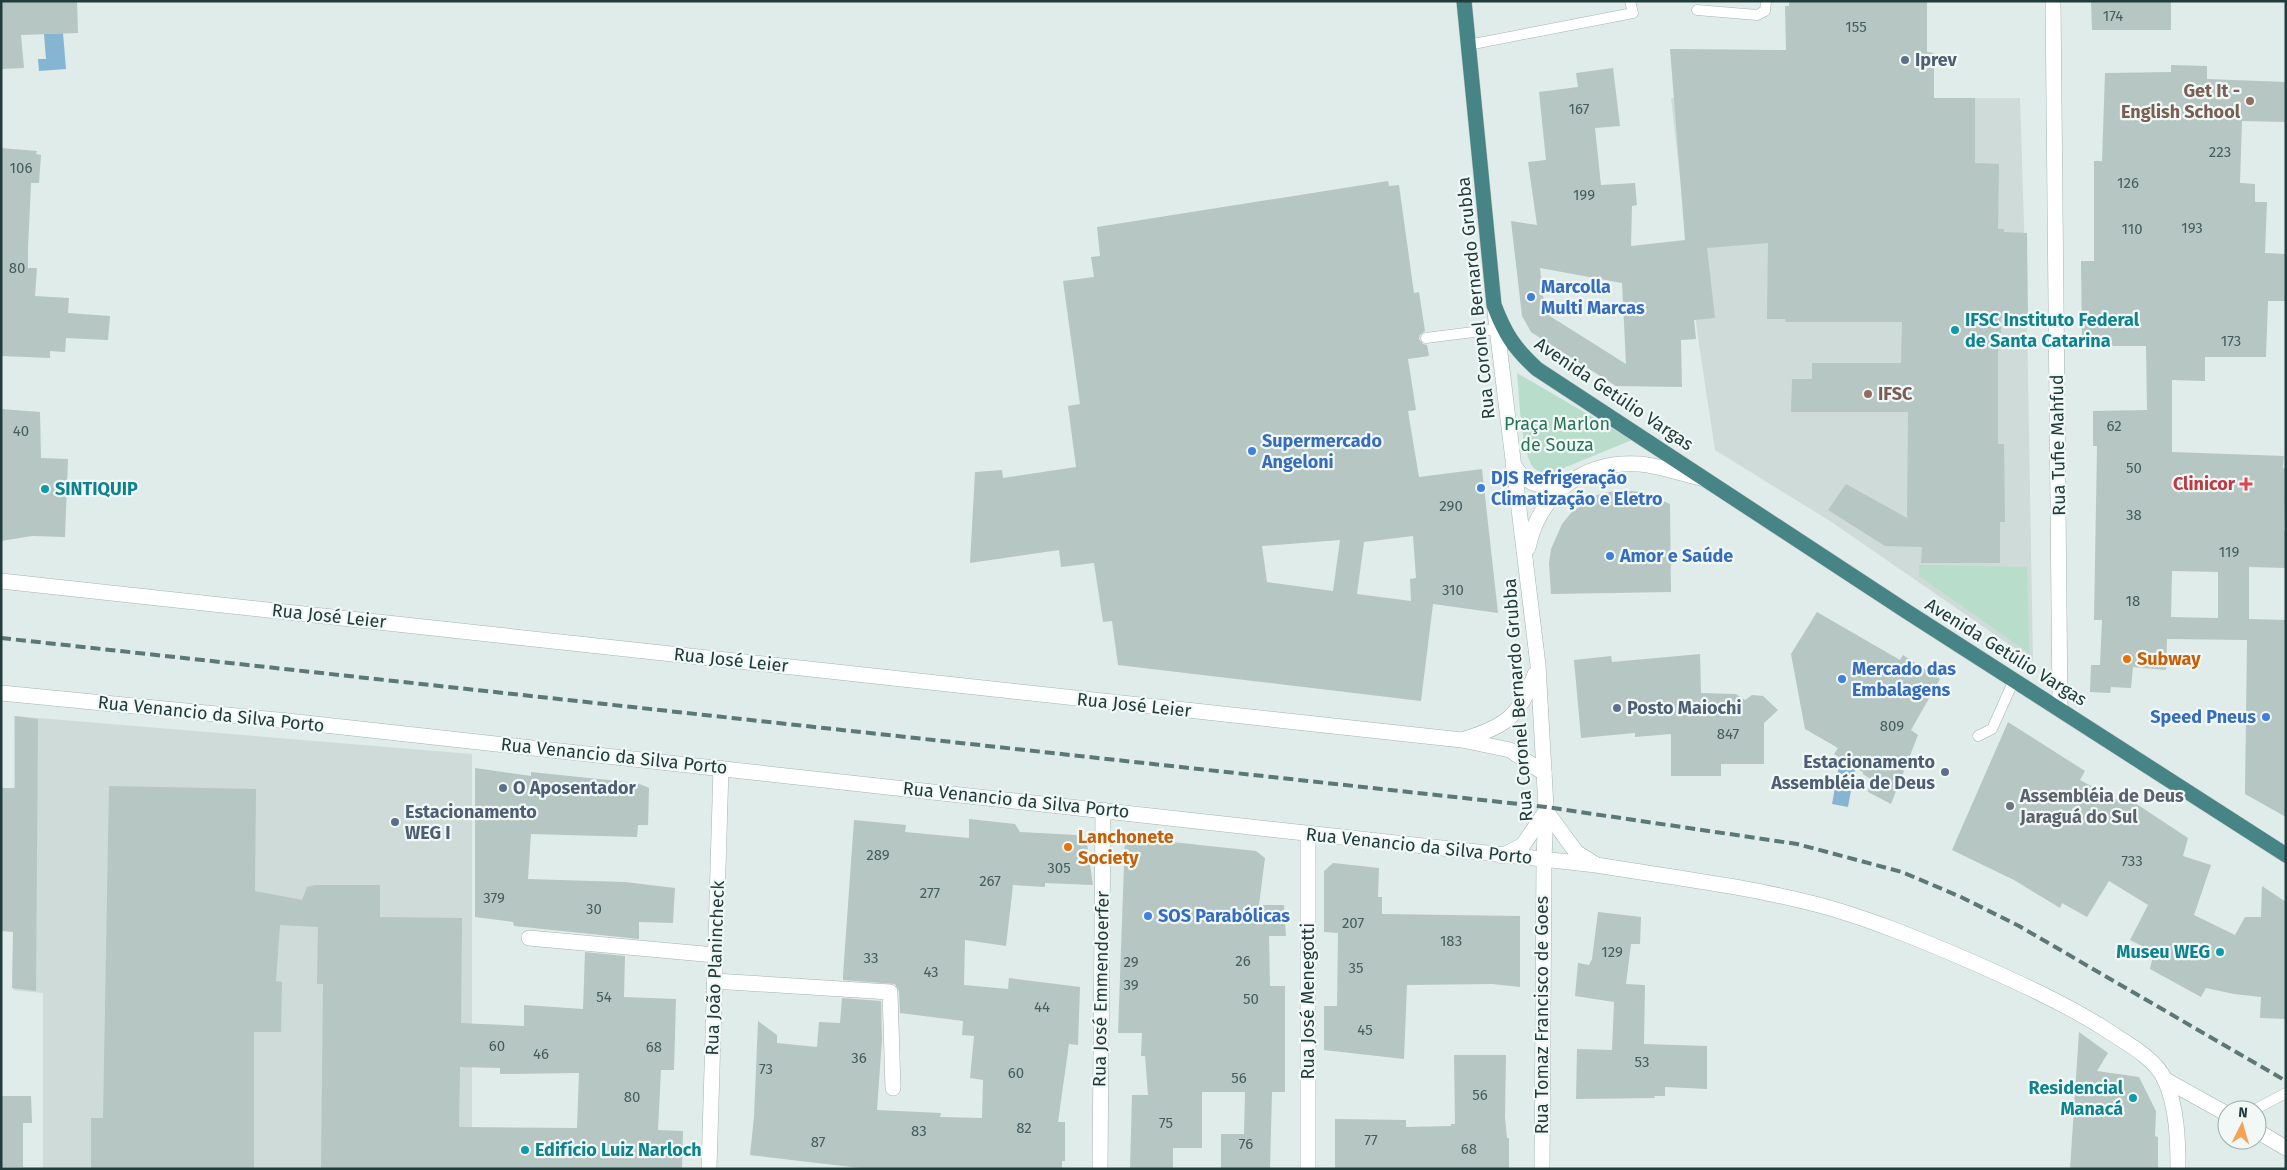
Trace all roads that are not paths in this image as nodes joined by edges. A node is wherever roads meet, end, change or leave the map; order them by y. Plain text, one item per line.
1 (1464, 1) edge
2 (1630, 1) edge
3 (1766, 1) edge
4 (2053, 1) edge
5 (1697, 10) dead end
6 (1468, 45) junction
7 (1494, 305) junction
8 (1497, 329) junction
9 (1426, 338) dead end
10 (1513, 463) junction
11 (1707, 480) junction
12 (1565, 484) junction
13 (1526, 559) junction
14 (1, 581) edge
15 (1538, 665) junction
16 (2014, 680) junction
17 (1, 693) edge
18 (2060, 708) junction
19 (1978, 736) dead end
20 (1462, 740) junction
21 (721, 768) junction
22 (1544, 773) junction
23 (1103, 810) junction
24 (1546, 811) junction
25 (1308, 834) junction
26 (2286, 855) edge
27 (1502, 856) junction
28 (1544, 860) junction
29 (1596, 865) junction
30 (529, 938) dead end
31 (715, 955) junction
32 (714, 981) junction
33 (2164, 1079) junction
34 (893, 1088) dead end
35 (2286, 1093) edge
36 (2267, 1103) edge
37 (2217, 1108) edge
38 (2267, 1137) edge
39 (2286, 1148) edge
40 (709, 1169) edge
41 (1100, 1169) edge
42 (1308, 1169) edge
43 (1542, 1169) edge
44 (2178, 1169) edge

1 - 6 highway, Rua Coronel Bernardo Grubba
2 - 6 lane
3 - 5 lane
4 - 18 street, Rua Tufie Mahfud
6 - 7 highway, Rua Coronel Bernardo Grubba
7 - 8 street, Rua Coronel Bernardo Grubba
7 - 11 highway, Avenida Getúlio Vargas
8 - 9 lane
8 - 10 street, Rua Coronel Bernardo Grubba
10 - 12 street
10 - 13 street, Rua Coronel Bernardo Grubba
11 - 12 street, Avenida Getúlio Vargas
11 - 16 highway, Avenida Getúlio Vargas
12 - 13 street, Avenida Getúlio Vargas
13 - 15 street, Rua Coronel Bernardo Grubba
14 - 20 street, Rua José Leier
15 - 20 street, Rua José Leier
15 - 22 street, Rua Coronel Bernardo Grubba
16 - 18 highway, Avenida Getúlio Vargas
16 - 19 lane
17 - 21 street, Rua Venancio da Silva Porto
18 - 26 highway, Avenida Getúlio Vargas
20 - 22 street, Rua José Leier
21 - 23 street, Rua Venancio da Silva Porto
21 - 31 street, Rua João Planincheck
22 - 24 street, Rua Coronel Bernardo Grubba
23 - 25 street, Rua Venancio da Silva Porto
23 - 41 street, Rua José Emmendoerfer
24 - 27 street
24 - 28 street, Rua Coronel Bernardo Grubba
24 - 29 street
25 - 27 street, Rua Venancio da Silva Porto
25 - 42 street, Rua José Menegotti
27 - 28 street, Rua Venancio da Silva Porto
28 - 29 street, Rua Venancio da Silva Porto
28 - 43 street, Rua Tomaz Francisco de Goes
29 - 33 street, Rua Venancio da Silva Porto
30 - 31 street
31 - 32 street, Rua João Planincheck
32 - 34 street
32 - 40 street, Rua João Planincheck
33 - 37 street
33 - 44 street
35 - 36 lane
38 - 39 street

